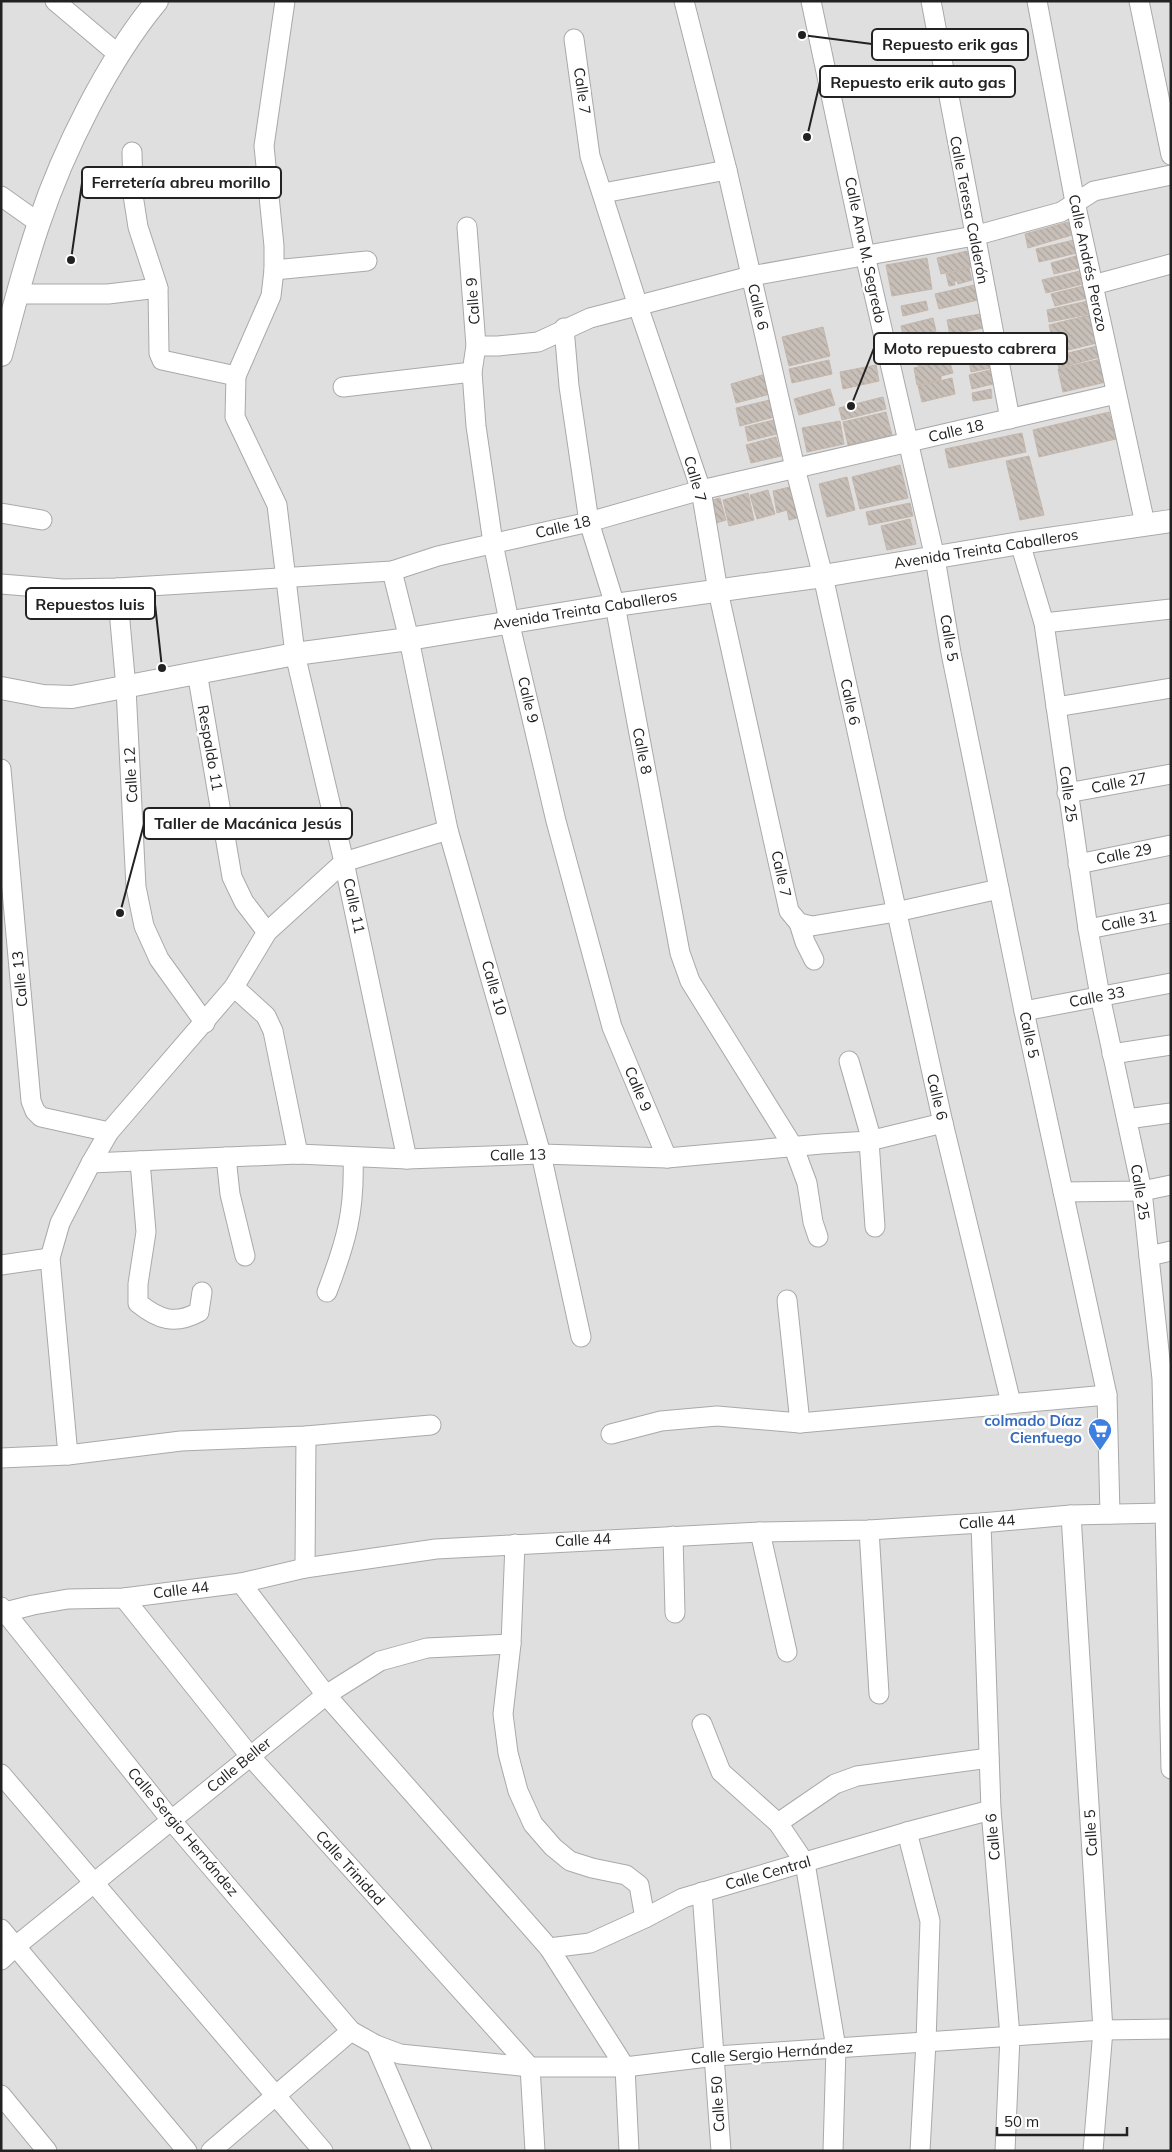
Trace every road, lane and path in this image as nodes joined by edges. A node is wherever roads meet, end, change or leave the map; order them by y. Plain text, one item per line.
1 (55, 1) edge
2 (157, 1) edge
3 (285, 1) edge
4 (684, 1) edge
5 (811, 1) edge
6 (931, 1) edge
7 (1037, 1) edge
8 (1139, 1) edge
9 (574, 39) dead end
10 (119, 55) junction
11 (1165, 97) edge
12 (132, 152) dead end
13 (1171, 155) edge
14 (727, 170) junction
15 (1171, 175) edge
16 (603, 193) junction
17 (1, 196) edge
18 (1076, 202) junction
19 (38, 223) junction
20 (467, 227) dead end
21 (974, 236) junction
22 (865, 255) junction
23 (367, 261) dead end
24 (1171, 264) edge
25 (274, 270) junction
26 (751, 276) junction
27 (1093, 284) junction
28 (158, 288) junction
29 (18, 294) junction
30 (638, 306) junction
31 (564, 328) junction
32 (476, 346) junction
33 (1, 355) edge
34 (472, 372) junction
35 (236, 376) junction
36 (344, 387) dead end
37 (1116, 394) junction
38 (1010, 419) junction
39 (907, 442) junction
40 (795, 468) junction
41 (701, 490) junction
42 (1, 513) edge
43 (42, 520) dead end
44 (1171, 521) edge
45 (589, 522) junction
46 (1145, 524) junction
47 (493, 543) junction
48 (1020, 543) junction
49 (935, 558) junction
50 (392, 571) junction
51 (823, 576) junction
52 (287, 578) junction
53 (1, 584) edge
54 (117, 588) junction
55 (718, 591) junction
56 (614, 604) junction
57 (1171, 609) edge
58 (509, 621) junction
59 (1044, 622) junction
60 (409, 639) junction
61 (295, 654) junction
62 (196, 672) junction
63 (1, 688) edge
64 (126, 688) junction
65 (1171, 688) edge
66 (1056, 707) junction
67 (1, 769) edge
68 (1171, 774) edge
69 (1067, 793) junction
70 (448, 830) junction
71 (1171, 845) edge
72 (344, 862) junction
73 (1078, 864) junction
74 (999, 888) junction
75 (896, 912) junction
76 (1171, 913) edge
77 (799, 922) junction
78 (1088, 929) junction
79 (267, 932) junction
80 (814, 960) dead end
81 (1171, 983) edge
82 (234, 987) junction
83 (1100, 996) junction
84 (1024, 1011) junction
85 (205, 1023) junction
86 (1171, 1045) edge
87 (1112, 1054) junction
88 (848, 1061) dead end
89 (1171, 1112) edge
90 (1127, 1119) junction
91 (943, 1123) junction
92 (109, 1132) junction
93 (871, 1141) junction
94 (794, 1148) junction
95 (298, 1154) junction
96 (541, 1154) junction
97 (226, 1157) junction
98 (353, 1157) junction
99 (667, 1158) junction
100 (407, 1159) junction
101 (140, 1161) junction
102 (91, 1163) junction
103 (1171, 1185) edge
104 (1142, 1191) junction
105 (1063, 1192) junction
106 (875, 1226) dead end
107 (818, 1237) dead end
108 (1171, 1251) edge
109 (245, 1256) dead end
110 (1149, 1256) junction
111 (50, 1258) junction
112 (1, 1265) edge
113 (202, 1292) dead end
114 (327, 1292) dead end
115 (788, 1300) dead end
116 (1163, 1310) edge
117 (581, 1337) dead end
118 (1166, 1378) edge
119 (1107, 1395) junction
120 (1011, 1404) junction
121 (800, 1423) junction
122 (431, 1425) dead end
123 (611, 1434) dead end
124 (306, 1436) junction
125 (68, 1455) junction
126 (1, 1458) edge
127 (1168, 1458) edge
128 (1165, 1513) junction
129 (1110, 1514) junction
130 (1071, 1515) junction
131 (981, 1523) junction
132 (869, 1530) junction
133 (760, 1532) junction
134 (673, 1536) junction
135 (516, 1544) junction
136 (305, 1568) junction
137 (1169, 1575) edge
138 (241, 1582) junction
139 (124, 1598) junction
140 (3, 1611) edge
141 (675, 1613) dead end
142 (511, 1644) junction
143 (787, 1652) dead end
144 (1170, 1690) edge
145 (878, 1694) dead end
146 (326, 1695) junction
147 (702, 1724) dead end
148 (250, 1756) junction
149 (988, 1758) junction
150 (1171, 1769) edge
151 (1, 1774) edge
152 (991, 1810) junction
153 (171, 1820) junction
154 (778, 1823) junction
155 (907, 1832) junction
156 (805, 1863) junction
157 (95, 1882) junction
158 (702, 1892) junction
159 (645, 1918) junction
160 (1, 1929) edge
161 (16, 1946) junction
162 (549, 1948) junction
163 (1, 1960) edge
164 (1171, 2029) edge
165 (1103, 2030) junction
166 (351, 2031) junction
167 (1010, 2036) junction
168 (926, 2042) junction
169 (376, 2045) junction
170 (836, 2048) junction
171 (716, 2056) junction
172 (530, 2067) junction
173 (625, 2067) junction
174 (275, 2094) junction
175 (1, 2095) edge
176 (47, 2151) edge
177 (187, 2151) edge
178 (211, 2151) edge
179 (323, 2151) edge
180 (422, 2151) edge
181 (535, 2151) edge
182 (629, 2151) edge
183 (721, 2151) edge
184 (833, 2151) edge
185 (920, 2151) edge
186 (1005, 2151) edge
187 (1093, 2151) edge

1 - 10 street
2 - 10 street
3 - 25 street, Calle 11
4 - 14 street, Calle 6
5 - 22 street, Calle Ana M. Segredo
6 - 21 street, Calle Teresa Calderón
7 - 18 street, Calle Andrés Perozo
8 - 11 street
9 - 16 street, Calle 7
10 - 19 street
11 - 13 street
12 - 28 street
14 - 16 street
14 - 26 street, Calle 6
15 - 18 street
16 - 30 street, Calle 7
17 - 19 street
18 - 21 street
18 - 27 street, Calle Andrés Perozo
19 - 29 street
20 - 32 street, Calle 9
21 - 22 street
21 - 38 street, Calle Teresa Calderón
22 - 26 street
22 - 39 street, Calle Ana M. Segredo
23 - 25 street
24 - 27 street
25 - 35 street, Calle 11
26 - 30 street
26 - 40 street, Calle 6
27 - 37 street, Calle Andrés Perozo
28 - 29 street
28 - 35 street
29 - 33 street
30 - 31 street
30 - 41 street, Calle 7
31 - 32 street
31 - 45 street, Calle 8
32 - 34 street, Calle 9
34 - 36 street
34 - 47 street, Calle 9
35 - 52 street, Calle 11
37 - 38 street, Calle 18
37 - 46 street, Calle Andrés Perozo
38 - 39 street, Calle 18
39 - 40 street, Calle 18
39 - 49 street, Calle Ana M. Segredo
40 - 41 street, Calle 18
40 - 51 street, Calle 6
41 - 45 street, Calle 18
41 - 55 street, Calle 7
42 - 43 street
44 - 46 street, Avenida Treinta Caballeros
45 - 47 street, Calle 18
45 - 56 street, Calle 8
46 - 48 street, Avenida Treinta Caballeros
47 - 50 street, Calle 18
47 - 58 street, Calle 9
48 - 49 street, Avenida Treinta Caballeros
48 - 59 street, Calle 25
49 - 51 street, Avenida Treinta Caballeros
49 - 74 street, Calle 5
50 - 52 street, Calle 18
50 - 60 street, Calle 10
51 - 55 street, Avenida Treinta Caballeros
51 - 75 street, Calle 6
52 - 54 street, Calle 18
52 - 61 street, Calle 11
53 - 54 street, Calle 18
54 - 64 street, Calle 12
55 - 56 street, Avenida Treinta Caballeros
55 - 77 street, Calle 7
56 - 58 street, Avenida Treinta Caballeros
56 - 94 street, Calle 8
57 - 59 street
58 - 60 street, Avenida Treinta Caballeros
58 - 99 street, Calle 9
59 - 66 street, Calle 25
60 - 61 street, Avenida Treinta Caballeros
60 - 70 street, Calle 10
61 - 62 street, Avenida Treinta Caballeros
61 - 72 street, Calle 11
62 - 64 street, Avenida Treinta Caballeros
62 - 79 street, Respaldo 11
63 - 64 street, Avenida Treinta Caballeros
64 - 85 street, Calle 12
65 - 66 street
66 - 69 street, Calle 25
67 - 92 street, Calle 13
68 - 69 street, Calle 27
69 - 73 street, Calle 25
70 - 72 street
70 - 96 street, Calle 10
71 - 73 street, Calle 29
72 - 79 street
72 - 100 street, Calle 11
73 - 78 street, Calle 25
74 - 75 street
74 - 84 street, Calle 5
75 - 77 street
75 - 91 street, Calle 6
76 - 78 street, Calle 31
77 - 80 street, Calle 7
78 - 83 street, Calle 25
79 - 82 street
81 - 83 street, Calle 33
82 - 85 street
82 - 95 street
83 - 84 street, Calle 33
83 - 87 street, Calle 25
84 - 105 street, Calle 5
85 - 92 street
86 - 87 street
87 - 90 street, Calle 25
88 - 93 street
89 - 90 street
90 - 104 street, Calle 25
91 - 93 street, Calle 13
91 - 120 street, Calle 6
92 - 102 street
93 - 94 street, Calle 13
93 - 106 street
94 - 99 street, Calle 13
94 - 107 street, Calle 8
95 - 97 street, Calle 13
95 - 98 street, Calle 13
96 - 99 street, Calle 13
96 - 100 street, Calle 13
96 - 117 street, Calle 10
97 - 101 street, Calle 13
97 - 109 street
98 - 100 street, Calle 13
98 - 114 street
101 - 102 street, Calle 13
101 - 113 street
102 - 111 street
103 - 104 street
104 - 105 street
104 - 110 street, Calle 25
105 - 119 street, Calle 5
108 - 110 street
110 - 116 street, Calle 25
111 - 112 street
111 - 125 street
115 - 121 street
116 - 118 street, Calle 25
118 - 127 street, Calle 25
119 - 120 street
119 - 129 street, Calle 5
120 - 121 street
121 - 123 street
122 - 124 street
124 - 125 street
124 - 136 street
125 - 126 street
127 - 128 street, Calle 25
128 - 129 street, Calle 44
128 - 137 street, Calle 25
129 - 130 street, Calle 44
130 - 131 street, Calle 44
130 - 165 street, Calle 5
131 - 132 street, Calle 44
131 - 149 street, Calle 6
132 - 133 street, Calle 44
132 - 145 street
133 - 134 street, Calle 44
133 - 143 street
134 - 135 street, Calle 44
134 - 141 street
135 - 136 street, Calle 44
135 - 142 street
136 - 138 street, Calle 44
137 - 144 street, Calle 25
138 - 139 street, Calle 44
138 - 146 street
139 - 140 street, Calle 44
139 - 148 street, Calle Trinidad
140 - 153 street, Calle Sergio Hernández
142 - 146 street, Calle Beller
142 - 159 street
144 - 150 street, Calle 25
146 - 148 street, Calle Beller
146 - 162 street
147 - 154 street
148 - 153 street, Calle Beller
148 - 172 street, Calle Trinidad
149 - 152 street, Calle 6
149 - 154 street
151 - 157 street
152 - 155 street, Calle Central
152 - 167 street, Calle 6
153 - 157 street, Calle Beller
153 - 166 street, Calle Sergio Hernández
154 - 156 street
155 - 156 street, Calle Central
155 - 168 street
156 - 158 street, Calle Central
156 - 170 street
157 - 161 street, Calle Beller
157 - 174 street
158 - 159 street, Calle Central
158 - 171 street, Calle 50
159 - 162 street, Calle Central
160 - 161 street
161 - 163 street, Calle Beller
161 - 177 street
162 - 173 street
164 - 165 street, Calle Sergio Hernández
165 - 167 street, Calle Sergio Hernández
165 - 187 street, Calle 5
166 - 169 street, Calle Sergio Hernández
166 - 174 street
167 - 168 street, Calle Sergio Hernández
167 - 186 street, Calle 6
168 - 170 street, Calle Sergio Hernández
168 - 185 street
169 - 172 street, Calle Sergio Hernández
169 - 180 street
170 - 171 street, Calle Sergio Hernández
170 - 184 street
171 - 173 street, Calle Sergio Hernández
171 - 183 street, Calle 50
172 - 173 street, Calle Sergio Hernández
172 - 181 street
173 - 182 street
174 - 178 street
174 - 179 street
175 - 176 street

